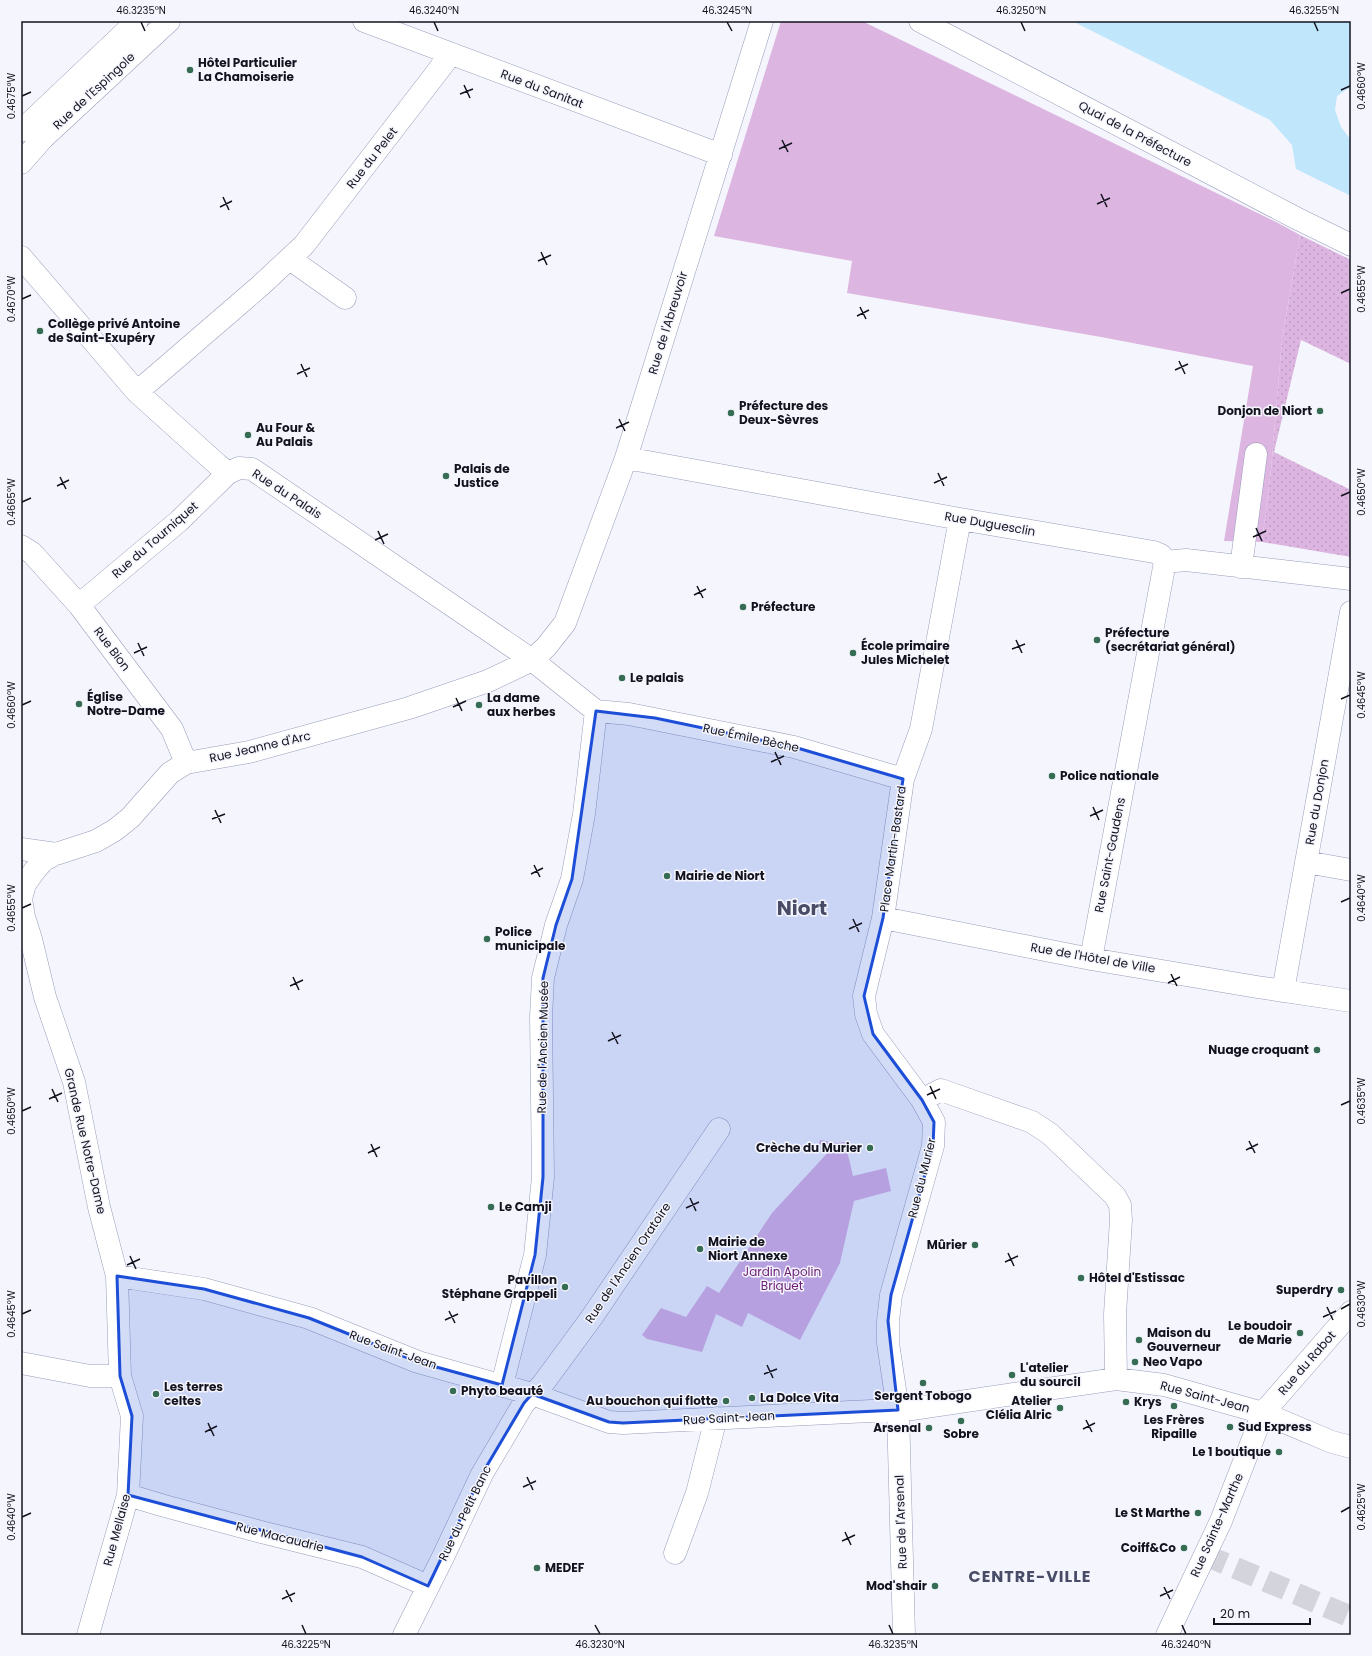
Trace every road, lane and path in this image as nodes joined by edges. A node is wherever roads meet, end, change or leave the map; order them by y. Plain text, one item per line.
1 (137, 21) edge
2 (169, 21) edge
3 (364, 21) edge
4 (762, 21) edge
5 (920, 21) edge
6 (450, 54) junction
7 (21, 130) edge
8 (721, 155) junction
9 (21, 163) edge
10 (1351, 245) edge
11 (21, 256) edge
12 (290, 259) junction
13 (345, 298) dead end
14 (137, 392) junction
15 (1256, 454) dead end
16 (626, 458) junction
17 (228, 473) junction
18 (960, 519) junction
19 (21, 546) edge
20 (1165, 562) junction
21 (1241, 567) junction
22 (1351, 579) edge
23 (79, 605) junction
24 (1351, 612) edge
25 (532, 660) junction
26 (596, 711) junction
27 (186, 763) junction
28 (903, 779) junction
29 (21, 849) edge
30 (56, 854) junction
31 (1306, 862) junction
32 (1351, 870) edge
33 (883, 918) junction
34 (1091, 959) junction
35 (1283, 991) junction
36 (1351, 1001) edge
37 (922, 1100) junction
38 (719, 1128) dead end
39 (117, 1276) junction
40 (1351, 1312) edge
41 (21, 1363) edge
42 (120, 1376) junction
43 (1116, 1379) junction
44 (502, 1385) junction
45 (532, 1394) junction
46 (898, 1410) junction
47 (1263, 1413) junction
48 (716, 1418) junction
49 (1351, 1447) edge
50 (128, 1495) junction
51 (675, 1553) dead end
52 (428, 1586) junction
53 (88, 1635) edge
54 (404, 1635) edge
55 (904, 1635) edge
56 (1167, 1635) edge

1 - 7 street, Rue de l'Espingole
2 - 9 street, Rue de l'Espingole
3 - 6 street, Rue du Sanitat
4 - 8 street, Rue de l'Abreuvoir
5 - 10 street, Quai de la Préfecture
6 - 8 street, Rue du Sanitat
6 - 12 street, Rue du Pelet
8 - 16 street, Rue de l'Abreuvoir
11 - 14 street
12 - 13 street
12 - 14 street, Rue du Pelet
14 - 17 street
15 - 21 street
16 - 18 street, Rue Duguesclin
16 - 25 street, Rue de l'Abreuvoir
17 - 23 street, Rue du Tourniquet
17 - 25 street, Rue du Palais
18 - 20 street, Rue Duguesclin
18 - 28 street, Place Martin-Bastard
19 - 23 street, Rue Bion
20 - 21 street
20 - 34 street, Rue Saint-Gaudens
21 - 22 street
23 - 27 street, Rue Bion
24 - 31 street, Rue du Donjon
25 - 26 street, Rue du Palais
25 - 27 street, Rue Jeanne d'Arc
26 - 28 street, Rue Émile Bèche
26 - 44 street, Rue de l'Ancien Musée
27 - 30 street, Rue Jeanne d'Arc
28 - 33 street, Place Martin-Bastard
29 - 30 street
30 - 39 street, Grande Rue Notre-Dame
31 - 32 street
31 - 35 street, Rue du Donjon
33 - 34 street, Rue de l'Hôtel de Ville
33 - 37 street, Rue du Murier
34 - 35 street, Rue de l'Hôtel de Ville
35 - 36 street, Rue de l'Hôtel de Ville
37 - 43 street
37 - 46 street, Rue du Murier
38 - 45 street, Rue de l'Ancien Oratoire
39 - 42 street, Grande Rue Notre-Dame
39 - 44 street, Rue Saint-Jean
40 - 47 street, Rue du Rabot
41 - 42 street
42 - 50 street, Rue Mellaise
43 - 46 street, Rue Saint-Jean
43 - 47 street, Rue Saint-Jean
44 - 45 street, Rue Saint-Jean
45 - 48 street, Rue Saint-Jean
45 - 52 street, Rue du Petit Banc
46 - 48 street, Rue Saint-Jean
46 - 55 street, Rue de l'Arsenal
47 - 49 street, Rue Saint-Jean
47 - 56 street, Rue Sainte-Marthe
48 - 51 street
50 - 52 street, Rue Macaudrie
50 - 53 street, Rue Mellaise
52 - 54 street, Rue du Petit Banc

